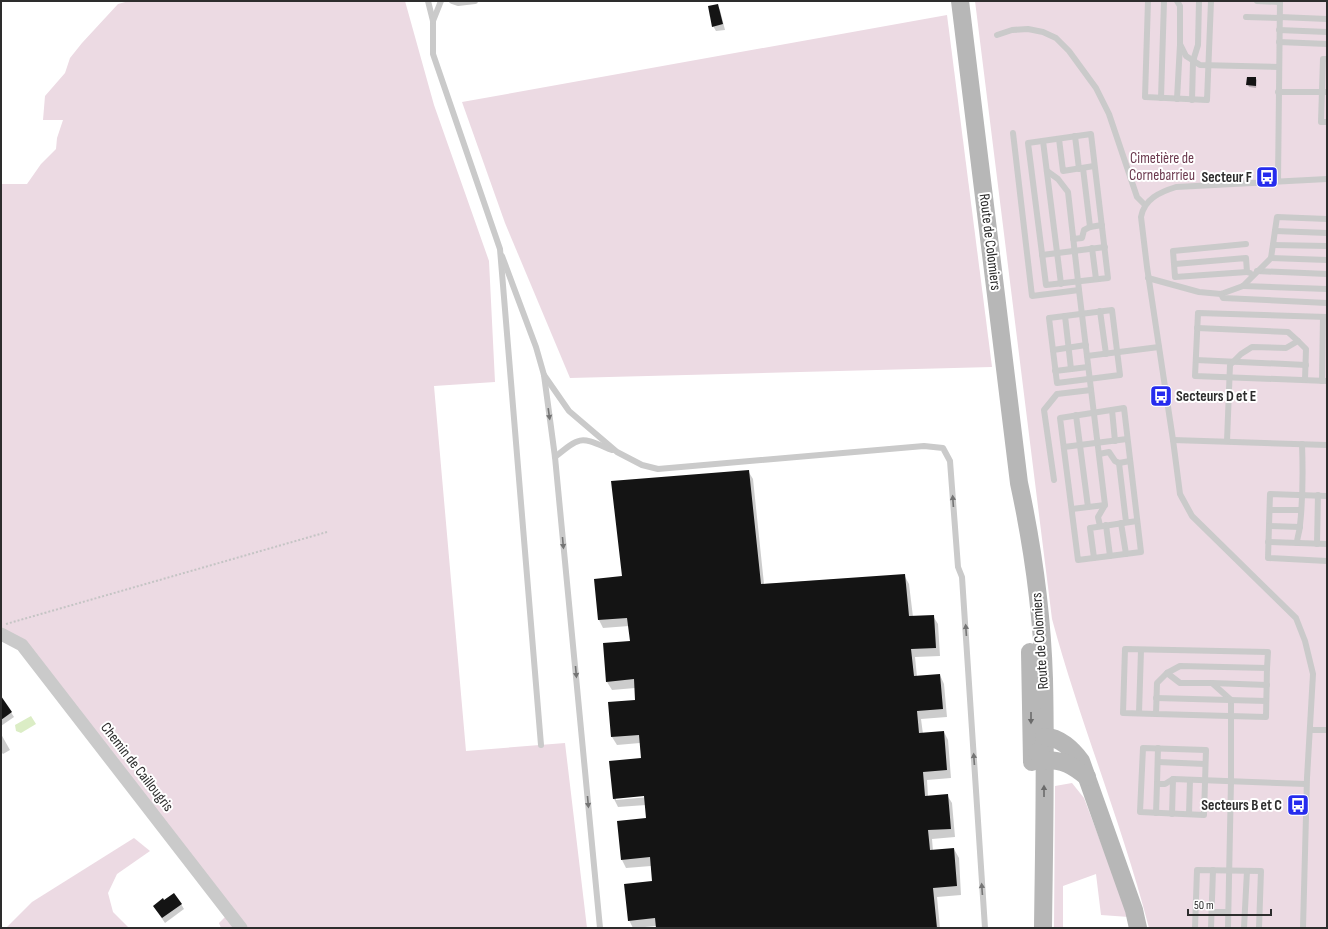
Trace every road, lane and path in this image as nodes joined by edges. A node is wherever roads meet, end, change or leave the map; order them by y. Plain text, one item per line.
1 (428, 1) edge
2 (441, 1) edge
3 (452, 1) edge
4 (475, 1) edge
5 (960, 1) edge
6 (1148, 1) edge
7 (1164, 1) edge
8 (1199, 1) edge
9 (1211, 1) edge
10 (1257, 1) edge
11 (1280, 2) edge
12 (1179, 3) edge
13 (1246, 17) dead end
14 (1280, 18) junction
15 (1327, 19) edge
16 (433, 21) junction
17 (1280, 30) junction
18 (1327, 32) edge
19 (997, 35) dead end
20 (1279, 42) junction
21 (1180, 44) junction
22 (1327, 44) edge
23 (1327, 59) edge
24 (1193, 61) junction
25 (1209, 65) junction
26 (1279, 67) junction
27 (1325, 75) edge
28 (1278, 92) junction
29 (1325, 92) edge
30 (1161, 98) junction
31 (1177, 99) junction
32 (1192, 100) junction
33 (1324, 111) edge
34 (1327, 122) edge
35 (1013, 133) dead end
36 (1075, 136) junction
37 (1059, 139) junction
38 (1043, 141) junction
39 (1094, 166) junction
40 (1081, 168) junction
41 (1047, 171) junction
42 (1063, 171) junction
43 (1058, 179) junction
44 (1327, 179) edge
45 (1278, 181) junction
46 (1049, 192) junction
47 (1145, 205) junction
48 (1327, 219) edge
49 (1102, 225) junction
50 (1090, 227) junction
51 (1275, 231) junction
52 (1327, 233) edge
53 (1073, 239) junction
54 (1246, 244) dead end
55 (1273, 244) junction
56 (1327, 246) edge
57 (1105, 247) junction
58 (1092, 248) junction
59 (500, 249) junction
60 (1075, 251) junction
61 (1057, 253) junction
62 (1042, 254) junction
63 (1271, 258) junction
64 (1327, 260) edge
65 (1174, 264) junction
66 (1247, 272) junction
67 (1255, 273) junction
68 (1327, 274) edge
69 (1148, 278) junction
70 (1096, 279) junction
71 (1078, 282) junction
72 (1061, 284) junction
73 (1243, 286) junction
74 (1327, 289) edge
75 (1079, 290) junction
76 (1221, 294) junction
77 (1327, 303) edge
78 (1100, 311) junction
79 (1082, 314) junction
80 (1065, 316) junction
81 (1325, 317) edge
82 (1197, 328) junction
83 (1298, 341) junction
84 (1086, 346) junction
85 (1159, 347) junction
86 (1069, 348) junction
87 (1053, 350) junction
88 (1117, 352) junction
89 (1106, 354) junction
90 (1087, 356) junction
91 (1196, 360) junction
92 (1233, 362) junction
93 (1306, 365) junction
94 (1088, 367) junction
95 (1071, 369) junction
96 (1055, 371) junction
97 (544, 375) junction
98 (1090, 378) junction
99 (1230, 378) junction
100 (1305, 380) junction
101 (1324, 381) edge
102 (1091, 390) junction
103 (1112, 410) junction
104 (1094, 412) junction
105 (1076, 415) junction
106 (1127, 439) junction
107 (1174, 440) junction
108 (1115, 441) junction
109 (1227, 441) junction
110 (1098, 443) junction
111 (1302, 444) junction
112 (1080, 445) junction
113 (1327, 445) edge
114 (1064, 447) junction
115 (617, 452) junction
116 (1099, 454) junction
117 (555, 458) junction
118 (1130, 461) junction
119 (1119, 463) junction
120 (1054, 480) dead end
121 (1302, 495) junction
122 (1318, 495) junction
123 (1327, 496) edge
124 (1105, 505) junction
125 (1088, 507) junction
126 (1072, 510) junction
127 (1270, 510) junction
128 (1301, 510) junction
129 (1137, 521) junction
130 (1124, 523) junction
131 (1103, 526) junction
132 (1269, 526) junction
133 (1300, 527) junction
134 (327, 532) dead end
135 (1268, 542) junction
136 (1296, 543) junction
137 (1317, 544) junction
138 (1327, 544) edge
139 (1126, 554) junction
140 (1110, 556) junction
141 (1094, 558) junction
142 (1327, 561) edge
143 (1, 625) edge
144 (1, 634) edge
145 (1142, 650) junction
146 (1267, 668) junction
147 (1167, 673) junction
148 (1212, 683) junction
149 (1267, 685) junction
150 (1156, 698) junction
151 (1232, 700) junction
152 (1266, 701) junction
153 (1139, 713) junction
154 (1156, 714) junction
155 (1232, 716) junction
156 (1310, 730) junction
157 (1327, 730) edge
158 (541, 744) dead end
159 (1041, 747) junction
160 (1158, 748) junction
161 (1158, 762) junction
162 (1205, 764) junction
163 (1087, 776) junction
164 (1173, 779) junction
165 (1190, 780) junction
166 (1205, 780) junction
167 (1231, 781) junction
168 (1157, 784) junction
169 (1306, 784) junction
170 (1156, 813) junction
171 (1172, 814) junction
172 (1189, 814) junction
173 (1214, 870) junction
174 (1229, 870) junction
175 (1247, 871) junction
176 (1212, 912) junction
177 (1228, 912) junction
178 (241, 928) edge
179 (600, 928) edge
180 (985, 928) edge
181 (1033, 928) edge
182 (1043, 928) edge
183 (1138, 928) edge
184 (1195, 928) edge
185 (1212, 928) edge
186 (1228, 928) edge
187 (1244, 928) edge
188 (1259, 928) edge
189 (1303, 928) edge

1 - 16 lane
2 - 16 lane
3 - 4 lane
5 - 159 main road, Route de Colomiers
6 - 30 lane
7 - 30 lane
8 - 24 lane
9 - 25 lane
10 - 11 lane
11 - 14 lane
12 - 21 lane
13 - 14 lane
14 - 15 lane
14 - 17 lane
16 - 59 lane
17 - 18 lane
17 - 20 lane
19 - 47 lane
20 - 22 lane
20 - 26 lane
21 - 24 lane
21 - 31 lane
23 - 27 lane
24 - 25 lane
24 - 32 lane
25 - 26 lane
25 - 32 lane
26 - 28 lane
27 - 29 lane
28 - 29 lane
28 - 45 lane
29 - 33 lane
30 - 31 lane
31 - 32 lane
33 - 34 lane
35 - 75 lane
36 - 37 lane
36 - 39 lane
36 - 40 lane
37 - 38 lane
37 - 42 lane
38 - 41 lane
38 - 62 lane
39 - 40 lane
39 - 49 lane
40 - 42 lane
40 - 50 lane
41 - 43 lane
41 - 46 lane
42 - 43 lane
43 - 46 lane
43 - 53 lane
44 - 45 lane
45 - 47 lane
46 - 61 lane
47 - 69 lane
48 - 51 lane
49 - 50 lane
49 - 57 lane
50 - 53 lane
51 - 52 lane
51 - 55 lane
53 - 60 lane
54 - 65 lane
55 - 56 lane
55 - 63 lane
57 - 58 lane
57 - 70 lane
58 - 60 lane
58 - 70 lane
59 - 97 lane
59 - 158 lane
60 - 61 lane
60 - 71 lane
61 - 62 lane
61 - 72 lane
62 - 72 lane
63 - 64 lane
63 - 67 lane
65 - 66 lane
65 - 66 lane
66 - 67 lane
67 - 68 lane
67 - 73 lane
69 - 76 lane
69 - 85 lane
70 - 71 lane
71 - 72 lane
71 - 75 lane
73 - 74 lane
73 - 76 lane
75 - 79 lane
76 - 77 lane
78 - 79 lane
78 - 88 lane
78 - 89 lane
79 - 80 lane
79 - 84 lane
80 - 86 lane
80 - 87 lane
81 - 82 lane
81 - 101 lane
82 - 83 lane
82 - 91 lane
83 - 92 lane
83 - 93 lane
84 - 86 lane
84 - 90 lane
85 - 88 lane
85 - 107 lane
86 - 87 lane
86 - 95 lane
87 - 96 lane
88 - 89 lane
88 - 98 lane
89 - 90 lane
90 - 94 lane
91 - 92 lane
91 - 99 lane
92 - 93 lane
92 - 99 lane
93 - 100 lane
94 - 95 lane
94 - 98 lane
95 - 96 lane
96 - 98 lane
97 - 115 lane
97 -> 117 lane
98 - 102 lane
99 - 100 lane
99 - 109 lane
100 - 101 lane
102 - 104 lane
102 - 120 lane
103 - 104 lane
103 - 106 lane
103 - 108 lane
104 - 105 lane
104 - 110 lane
105 - 112 lane
105 - 114 lane
106 - 108 lane
106 - 118 lane
107 - 109 lane
107 - 156 lane
108 - 110 lane
109 - 111 lane
110 - 112 lane
110 - 116 lane
111 - 113 lane
111 - 121 lane
112 - 114 lane
112 - 125 lane
114 - 126 lane
115 - 117 lane
180 -> 115 lane
116 - 119 lane
116 - 124 lane
117 -> 179 lane
118 - 119 lane
118 - 129 lane
119 - 130 lane
121 - 122 lane
121 - 127 lane
121 - 128 lane
122 - 123 lane
122 - 137 lane
124 - 125 lane
124 - 131 lane
125 - 126 lane
126 - 141 lane
127 - 128 lane
127 - 132 lane
128 - 133 lane
129 - 130 lane
129 - 139 lane
130 - 131 lane
130 - 139 lane
131 - 140 lane
131 - 141 lane
132 - 133 lane
132 - 135 lane
133 - 136 lane
134 - 143 path
135 - 136 lane
135 - 142 lane
136 - 137 lane
137 - 138 lane
139 - 140 lane
140 - 141 lane
144 - 178 street, Chemin de Caillougris
145 - 146 lane
145 - 153 lane
145 - 153 lane
146 - 147 lane
146 - 149 lane
147 - 148 lane
147 - 150 lane
148 - 149 lane
148 - 151 lane
149 - 152 lane
150 - 151 lane
150 - 154 lane
151 - 152 lane
151 - 155 lane
152 - 155 lane
153 - 154 lane
154 - 155 lane
155 - 167 lane
156 - 157 lane
156 - 169 lane
159 - 163 main road
159 - 163 main road
159 - 181 main road
182 -> 159 main road
160 - 161 lane
160 - 162 lane
160 - 170 lane
161 - 162 lane
161 - 168 lane
162 - 166 lane
163 - 183 main road
164 - 165 lane
164 - 168 lane
164 - 171 lane
165 - 166 lane
165 - 172 lane
166 - 167 lane
166 - 172 lane
167 - 169 lane
167 - 174 lane
168 - 170 lane
169 - 189 lane
170 - 171 lane
171 - 172 lane
173 - 174 lane
173 - 176 lane
173 - 184 lane
174 - 175 lane
174 - 177 lane
175 - 187 lane
175 - 188 lane
176 - 177 lane
176 - 185 lane
177 - 186 lane

